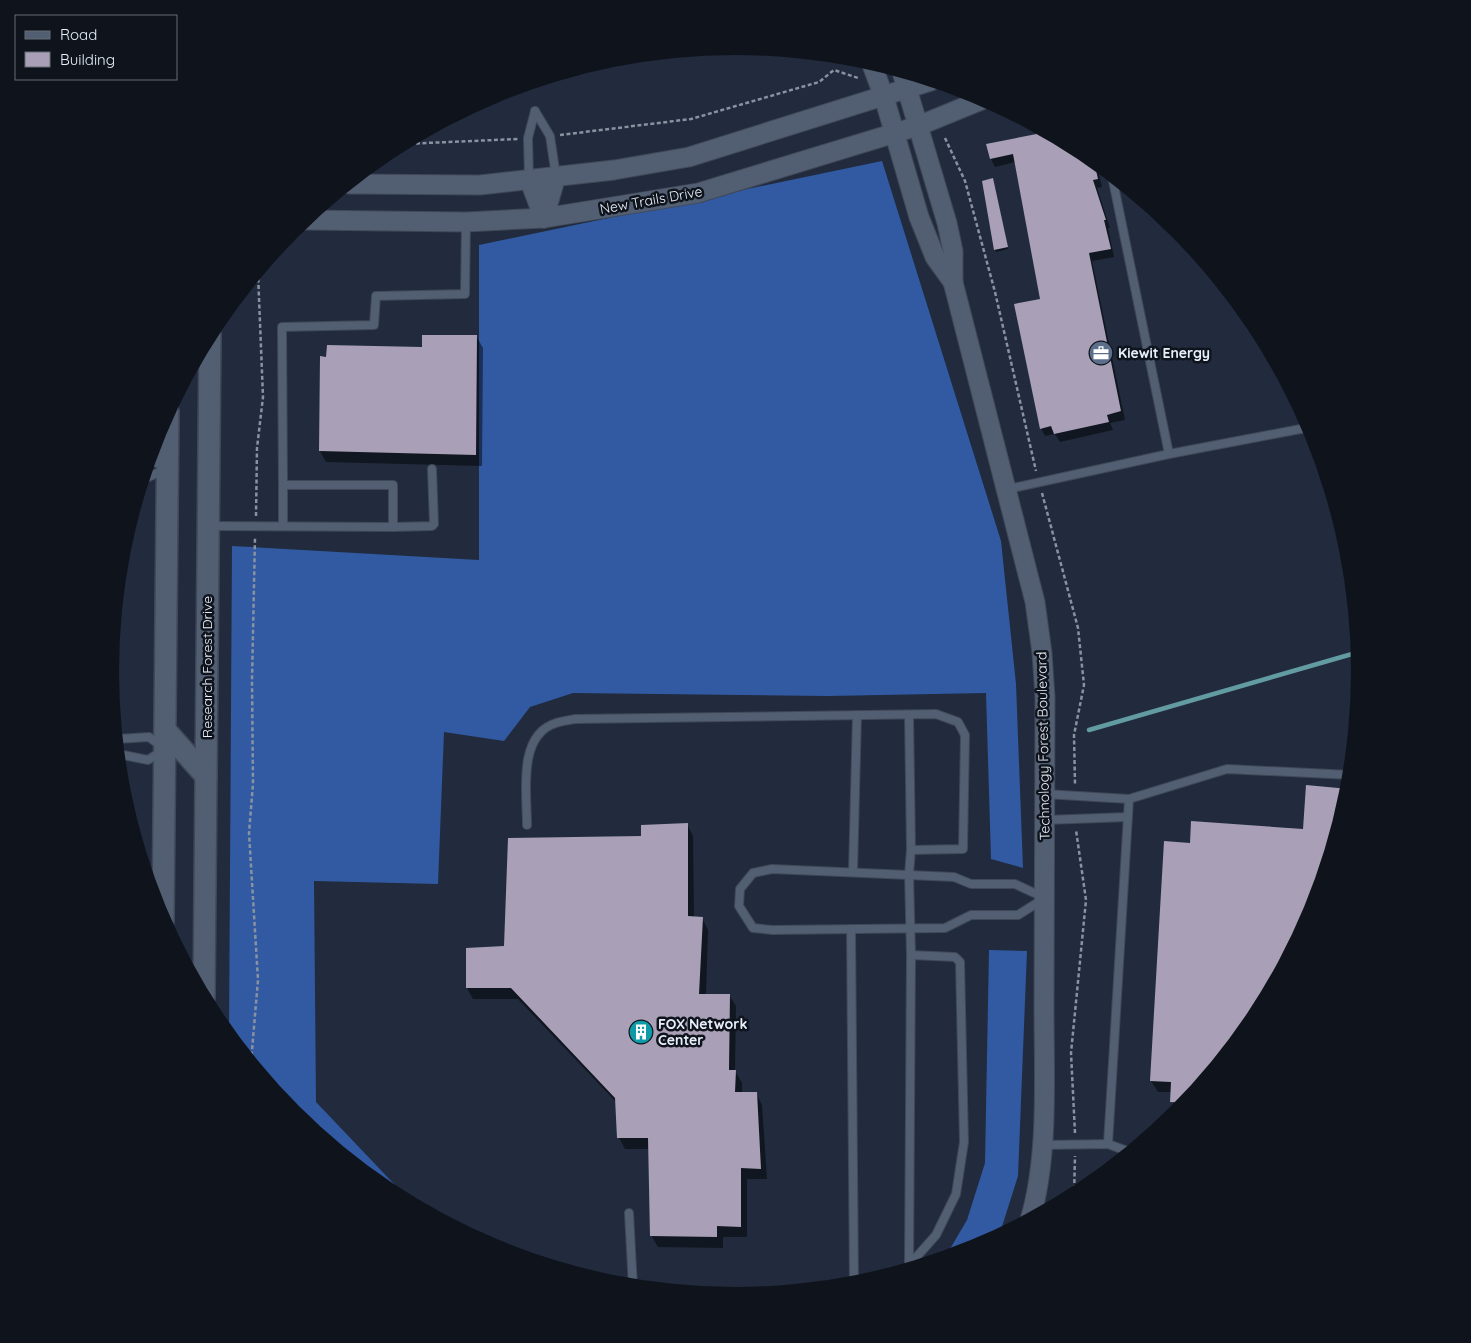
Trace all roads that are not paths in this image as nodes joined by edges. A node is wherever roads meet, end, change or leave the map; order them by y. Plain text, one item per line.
1 (874, 71) edge
2 (905, 80) edge
3 (884, 97) junction
4 (974, 103) edge
5 (918, 126) junction
6 (894, 133) junction
7 (556, 176) junction
8 (529, 179) junction
9 (358, 184) edge
10 (1114, 184) edge
11 (544, 218) junction
12 (316, 220) edge
13 (466, 222) junction
14 (953, 282) junction
15 (210, 350) edge
16 (1302, 429) edge
17 (161, 450) edge
18 (1169, 454) junction
19 (158, 464) edge
20 (432, 469) dead end
21 (283, 485) junction
22 (1008, 489) junction
23 (208, 526) junction
24 (283, 526) junction
25 (393, 528) junction
26 (909, 714) junction
27 (857, 715) junction
28 (123, 739) edge
29 (165, 739) junction
30 (125, 755) edge
31 (1343, 775) edge
32 (206, 776) junction
33 (1045, 794) junction
34 (1129, 799) junction
35 (1128, 817) junction
36 (1044, 820) junction
37 (528, 825) dead end
38 (911, 850) junction
39 (853, 872) junction
40 (909, 874) junction
41 (1045, 898) junction
42 (163, 900) edge
43 (911, 929) junction
44 (851, 930) junction
45 (911, 955) junction
46 (204, 983) edge
47 (1108, 1144) junction
48 (1042, 1145) junction
49 (1124, 1150) edge
50 (1033, 1211) edge
51 (628, 1213) dead end
52 (913, 1261) edge
53 (907, 1263) edge
54 (854, 1276) edge
55 (632, 1279) edge

1 - 3 street, Technology Forest Boulevard
2 - 3 street
2 - 5 street, Technology Forest Boulevard
3 - 6 street, Technology Forest Boulevard
3 - 7 street
4 - 5 street, New Trails Drive
5 - 6 street, New Trails Drive
5 - 14 street, Technology Forest Boulevard
6 - 11 street, New Trails Drive
6 - 14 street, Technology Forest Boulevard
7 - 8 street
7 - 8 lane
7 - 11 street
8 - 9 street
8 - 11 street
10 - 18 lane
11 - 13 street, New Trails Drive
12 - 13 street, New Trails Drive
13 - 21 lane
14 - 22 street, Technology Forest Boulevard
15 - 23 main road, Research Forest Drive
16 - 18 lane
17 - 19 main road
18 - 22 lane
19 - 29 main road
20 - 25 lane
21 - 24 lane
21 - 25 lane
22 - 33 street, Technology Forest Boulevard
23 - 24 lane
23 - 32 main road, Research Forest Drive
24 - 25 lane
26 - 27 lane
26 - 38 lane
26 - 38 lane
27 - 37 lane
27 - 39 lane
28 - 29 lane
29 - 30 lane
29 - 32 main road
29 - 42 main road
31 - 34 lane
32 - 46 main road, Research Forest Drive
33 - 34 lane
33 - 36 street, Technology Forest Boulevard
34 - 35 lane
35 - 36 lane
35 - 47 lane
36 - 41 street, Technology Forest Boulevard
38 - 40 lane
39 - 40 lane
39 - 44 lane
40 - 41 lane
40 - 43 lane
41 - 43 lane
41 - 48 street, Technology Forest Boulevard
43 - 44 lane
43 - 45 lane
44 - 54 lane
45 - 52 lane
45 - 53 lane
47 - 48 lane
47 - 49 lane
48 - 50 street, Technology Forest Boulevard
51 - 55 lane

